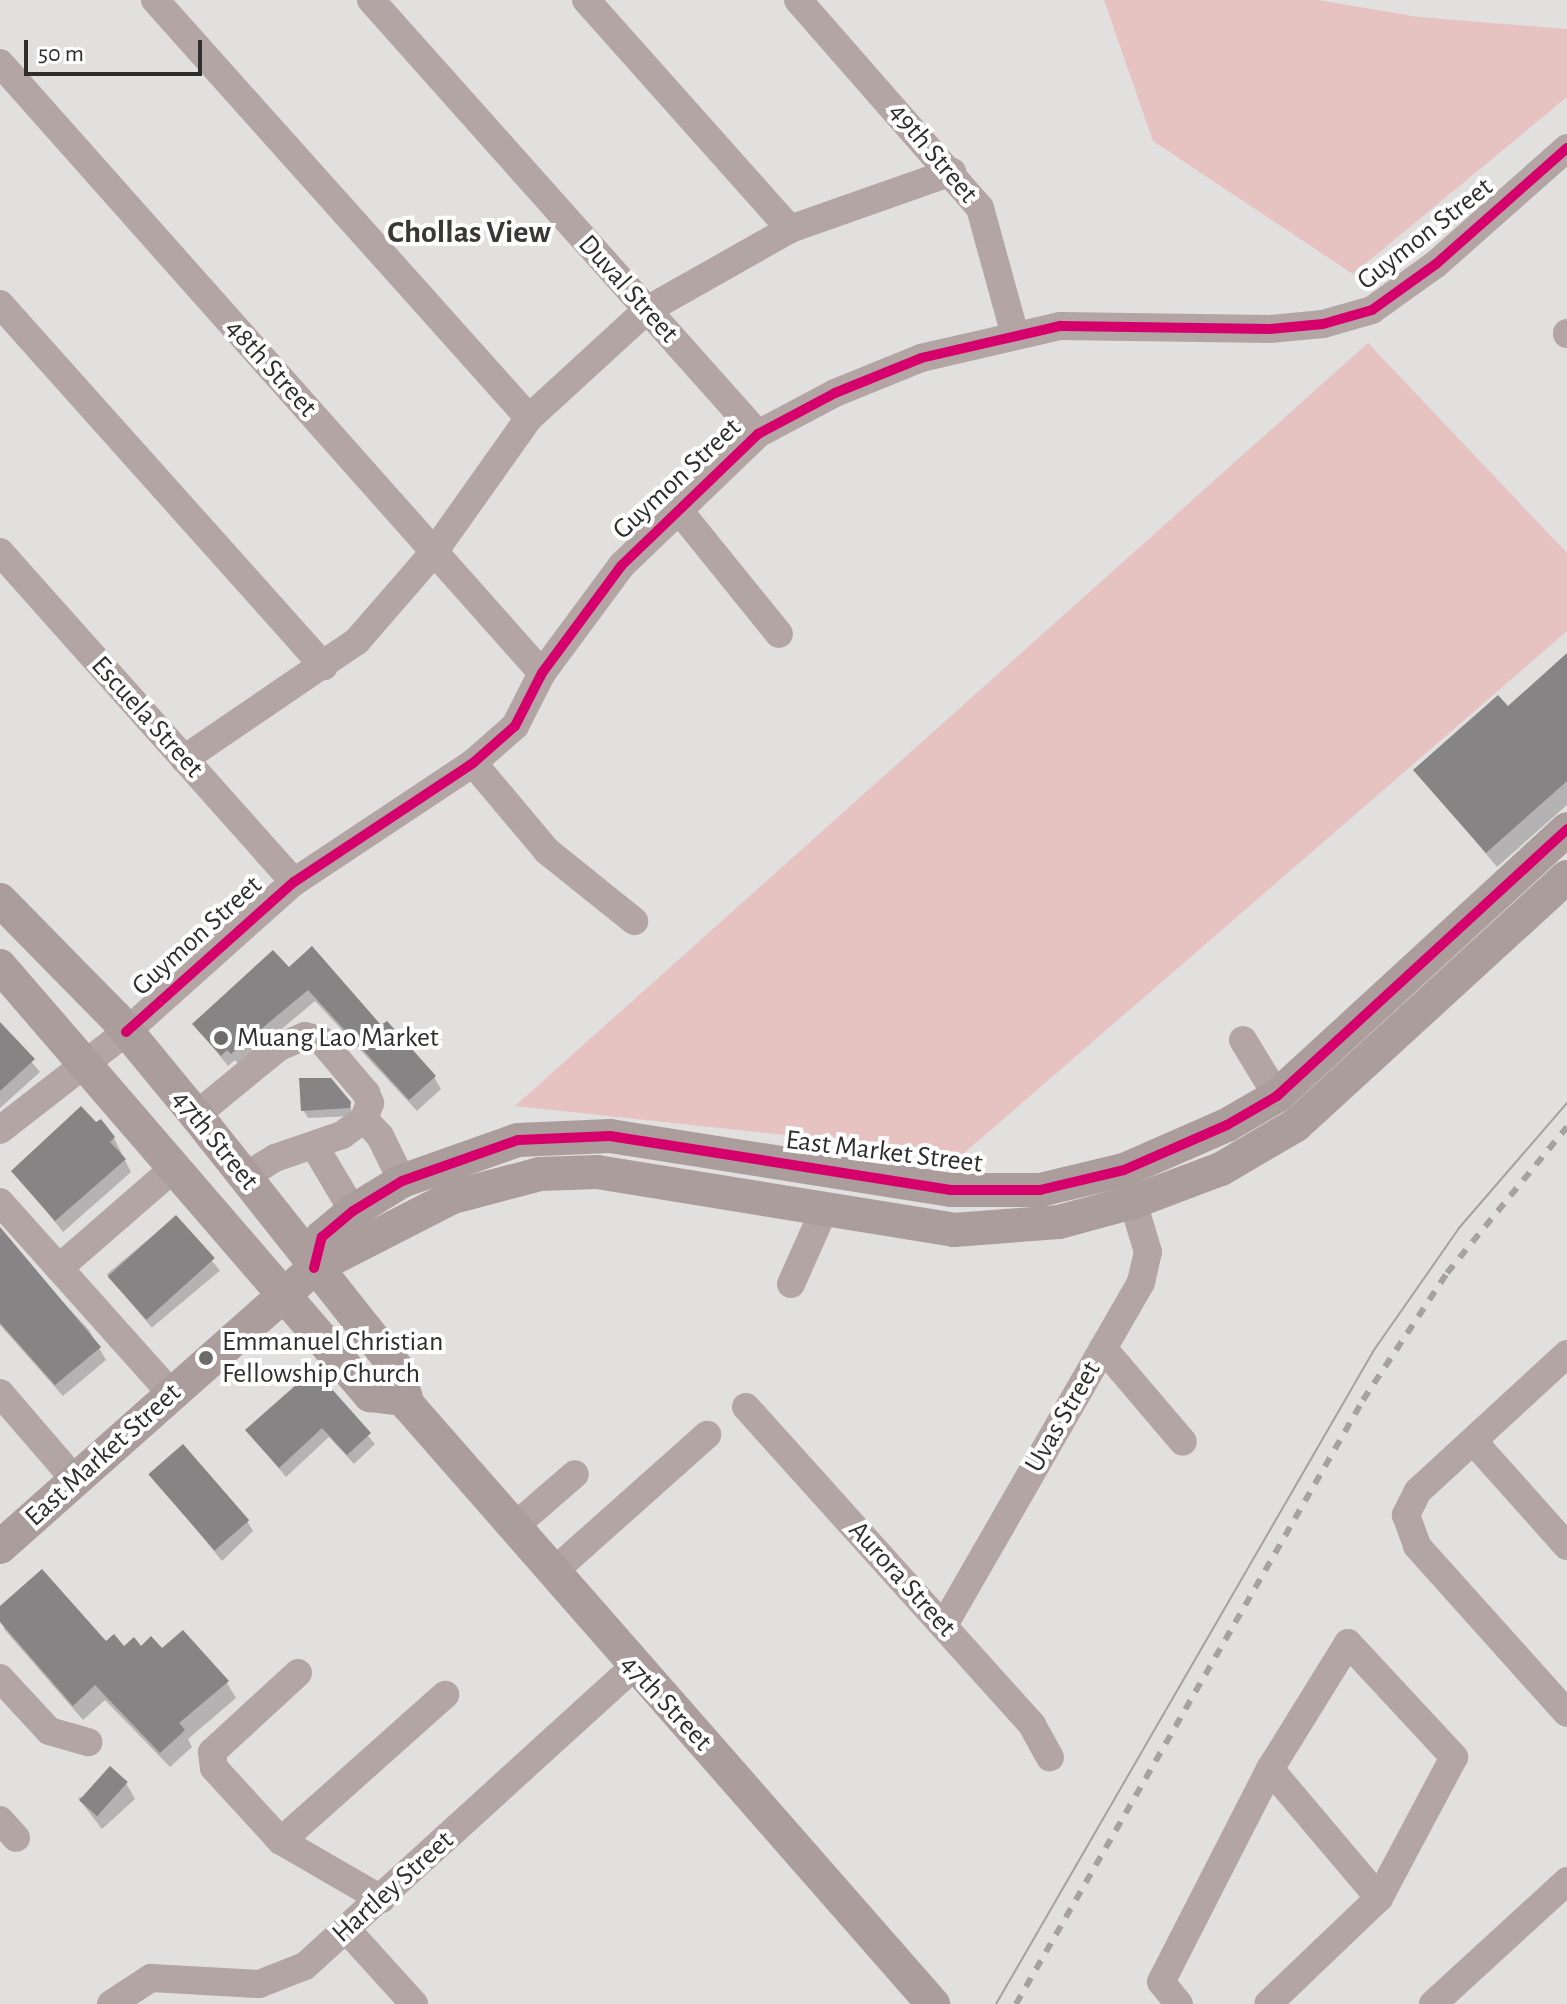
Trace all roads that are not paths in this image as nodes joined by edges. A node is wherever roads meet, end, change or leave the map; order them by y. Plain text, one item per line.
1 (155, 0) edge
2 (371, 0) edge
3 (586, 0) edge
4 (798, 0) edge
5 (0, 63) edge
6 (1567, 148) edge
7 (952, 172) junction
8 (790, 229) junction
9 (0, 304) edge
10 (647, 310) junction
11 (1015, 335) junction
12 (529, 418) junction
13 (758, 434) junction
14 (677, 508) junction
15 (0, 552) edge
16 (434, 552) junction
17 (779, 634) dead end
18 (324, 666) junction
19 (542, 673) junction
20 (184, 759) junction
21 (473, 763) junction
22 (1567, 829) edge
23 (1567, 877) edge
24 (294, 882) junction
25 (0, 900) edge
26 (634, 921) dead end
27 (0, 966) edge
28 (126, 1032) junction
29 (1243, 1040) dead end
30 (84, 1064) junction
31 (1277, 1096) junction
32 (196, 1115) junction
33 (364, 1119) junction
34 (0, 1130) edge
35 (315, 1147) junction
36 (173, 1169) junction
37 (245, 1177) junction
38 (402, 1181) junction
39 (0, 1202) edge
40 (1133, 1202) junction
41 (353, 1211) junction
42 (823, 1212) junction
43 (59, 1268) junction
44 (314, 1268) junction
45 (791, 1284) dead end
46 (282, 1296) junction
47 (1103, 1348) junction
48 (1564, 1362) edge
49 (0, 1393) edge
50 (171, 1393) junction
51 (402, 1399) junction
52 (746, 1407) dead end
53 (707, 1435) dead end
54 (1473, 1441) junction
55 (1183, 1442) dead end
56 (575, 1474) dead end
57 (75, 1480) junction
58 (515, 1526) junction
59 (1567, 1546) edge
60 (0, 1547) edge
61 (552, 1573) junction
62 (944, 1625) junction
63 (633, 1668) junction
64 (298, 1673) dead end
65 (0, 1678) edge
66 (445, 1695) dead end
67 (1567, 1713) edge
68 (88, 1742) dead end
69 (1050, 1757) dead end
70 (1270, 1769) junction
71 (281, 1841) junction
72 (1567, 1881) edge
73 (1379, 1898) junction
74 (381, 1899) junction
75 (347, 1930) junction
76 (922, 1999) edge
77 (111, 2004) edge
78 (414, 2004) edge
79 (1179, 2004) edge
80 (1268, 2004) edge
81 (1433, 2004) edge

1 - 12 street
2 - 10 street, Duval Street
3 - 8 street
4 - 7 street, 49th Street
5 - 16 street, 48th Street
6 - 11 street, Guymon Street
7 - 8 street
7 - 11 street, 49th Street
8 - 10 street
9 - 18 street
10 - 12 street
10 - 13 street, Duval Street
11 - 13 street, Guymon Street
12 - 16 street
13 - 14 street, Guymon Street
14 - 17 street
14 - 19 street, Guymon Street
15 - 20 street, Escuela Street
16 - 18 street
16 - 19 street, 48th Street
18 - 20 street
19 - 21 street, Guymon Street
20 - 24 street, Escuela Street
21 - 24 street, Guymon Street
21 - 26 street
22 - 31 main road, East Market Street
23 - 40 main road, East Market Street
24 - 28 street, Guymon Street
25 - 28 main road, 47th Street
27 - 30 main road, 47th Street
28 - 30 street, Guymon Street
28 - 32 main road, 47th Street
29 - 31 street
30 - 34 street, Guymon Street
30 - 36 main road, 47th Street
31 - 38 main road, East Market Street
31 - 40 main road
32 - 33 street
32 - 37 main road, 47th Street
33 - 35 street
33 - 38 street
35 - 37 street
35 - 41 street
36 - 43 street
36 - 46 main road, 47th Street
37 - 44 main road, 47th Street
38 - 41 main road, East Market Street
39 - 43 street
40 - 42 main road, East Market Street
40 - 47 street, Uvas Street
41 - 44 main road, East Market Street
42 - 44 main road, East Market Street
42 - 45 street
43 - 50 street
44 - 46 main road, East Market Street
44 - 51 main road, 47th Street
46 - 50 main road, East Market Street
46 - 51 main road, 47th Street
47 - 55 street
47 - 62 street, Uvas Street
48 - 54 street
49 - 57 street
50 - 57 main road, East Market Street
51 - 58 main road, 47th Street
52 - 62 street, Aurora Street
53 - 61 street
54 - 59 street
54 - 67 street
56 - 58 street
57 - 60 main road, East Market Street
58 - 61 main road, 47th Street
61 - 63 main road, 47th Street
62 - 69 street, Aurora Street
63 - 74 street, Hartley Street
63 - 76 main road, 47th Street
64 - 71 street
65 - 68 street
66 - 71 street
70 - 73 street
70 - 73 street
70 - 79 street
71 - 74 street
72 - 81 street
73 - 80 street
74 - 75 street, Hartley Street
75 - 77 street, Hartley Street
75 - 78 street

